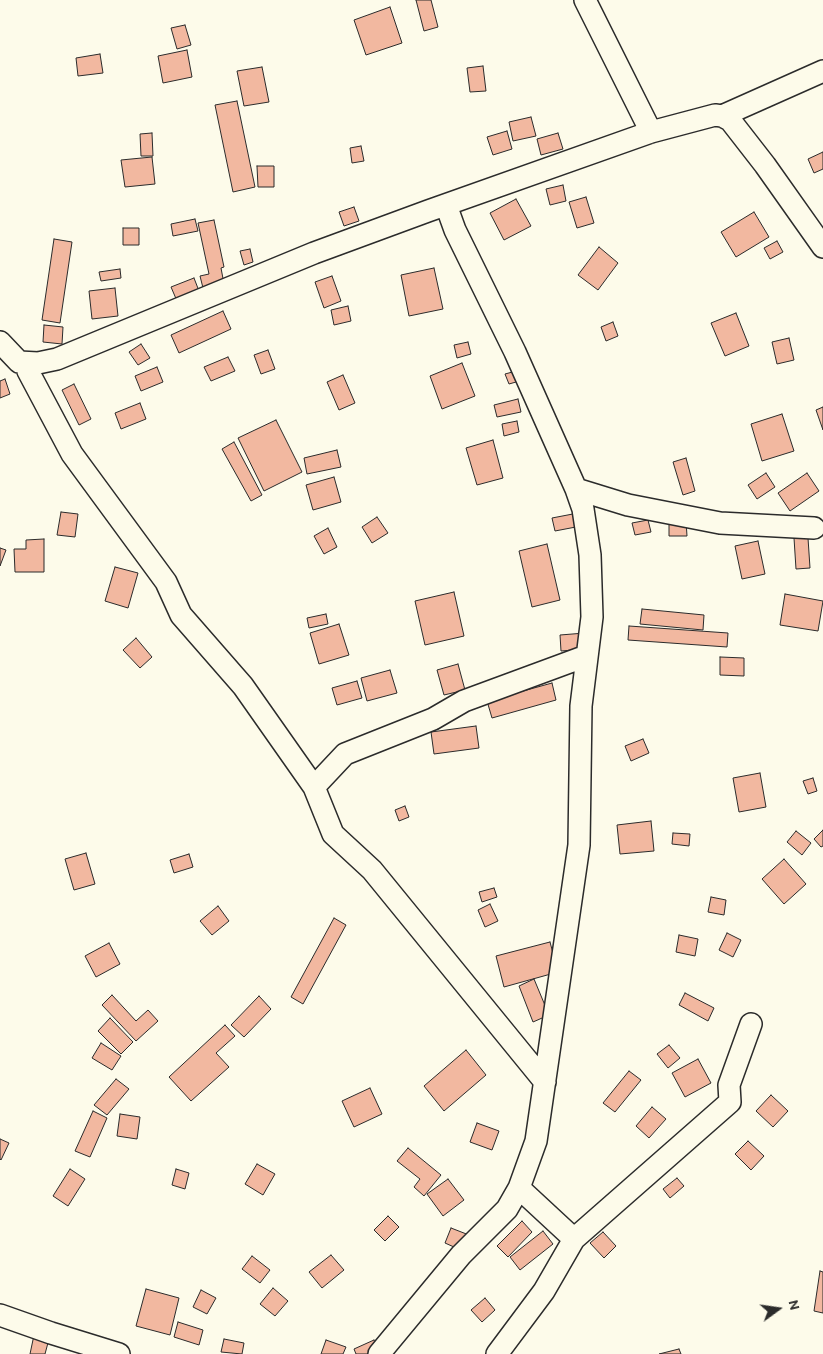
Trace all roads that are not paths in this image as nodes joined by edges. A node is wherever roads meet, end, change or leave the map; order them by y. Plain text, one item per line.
1 (586, 0) edge
2 (823, 71) edge
3 (722, 116) junction
4 (651, 132) junction
5 (446, 205) junction
6 (823, 247) edge
7 (0, 342) edge
8 (28, 364) junction
9 (576, 489) junction
10 (814, 528) dead end
11 (586, 656) junction
12 (314, 787) junction
13 (751, 1024) dead end
14 (545, 1082) junction
15 (519, 1188) junction
16 (574, 1239) junction
17 (0, 1315) edge
18 (119, 1354) edge
19 (379, 1354) edge
20 (496, 1354) edge

1 - 4 street
2 - 3 street
3 - 4 street
3 - 6 street
4 - 5 street
5 - 8 street
5 - 9 street
7 - 8 street
8 - 12 street
9 - 10 street
9 - 11 street
11 - 12 street
11 - 14 street
12 - 14 street
13 - 16 street
14 - 15 street
15 - 16 street
15 - 19 street
16 - 20 street
17 - 18 street

